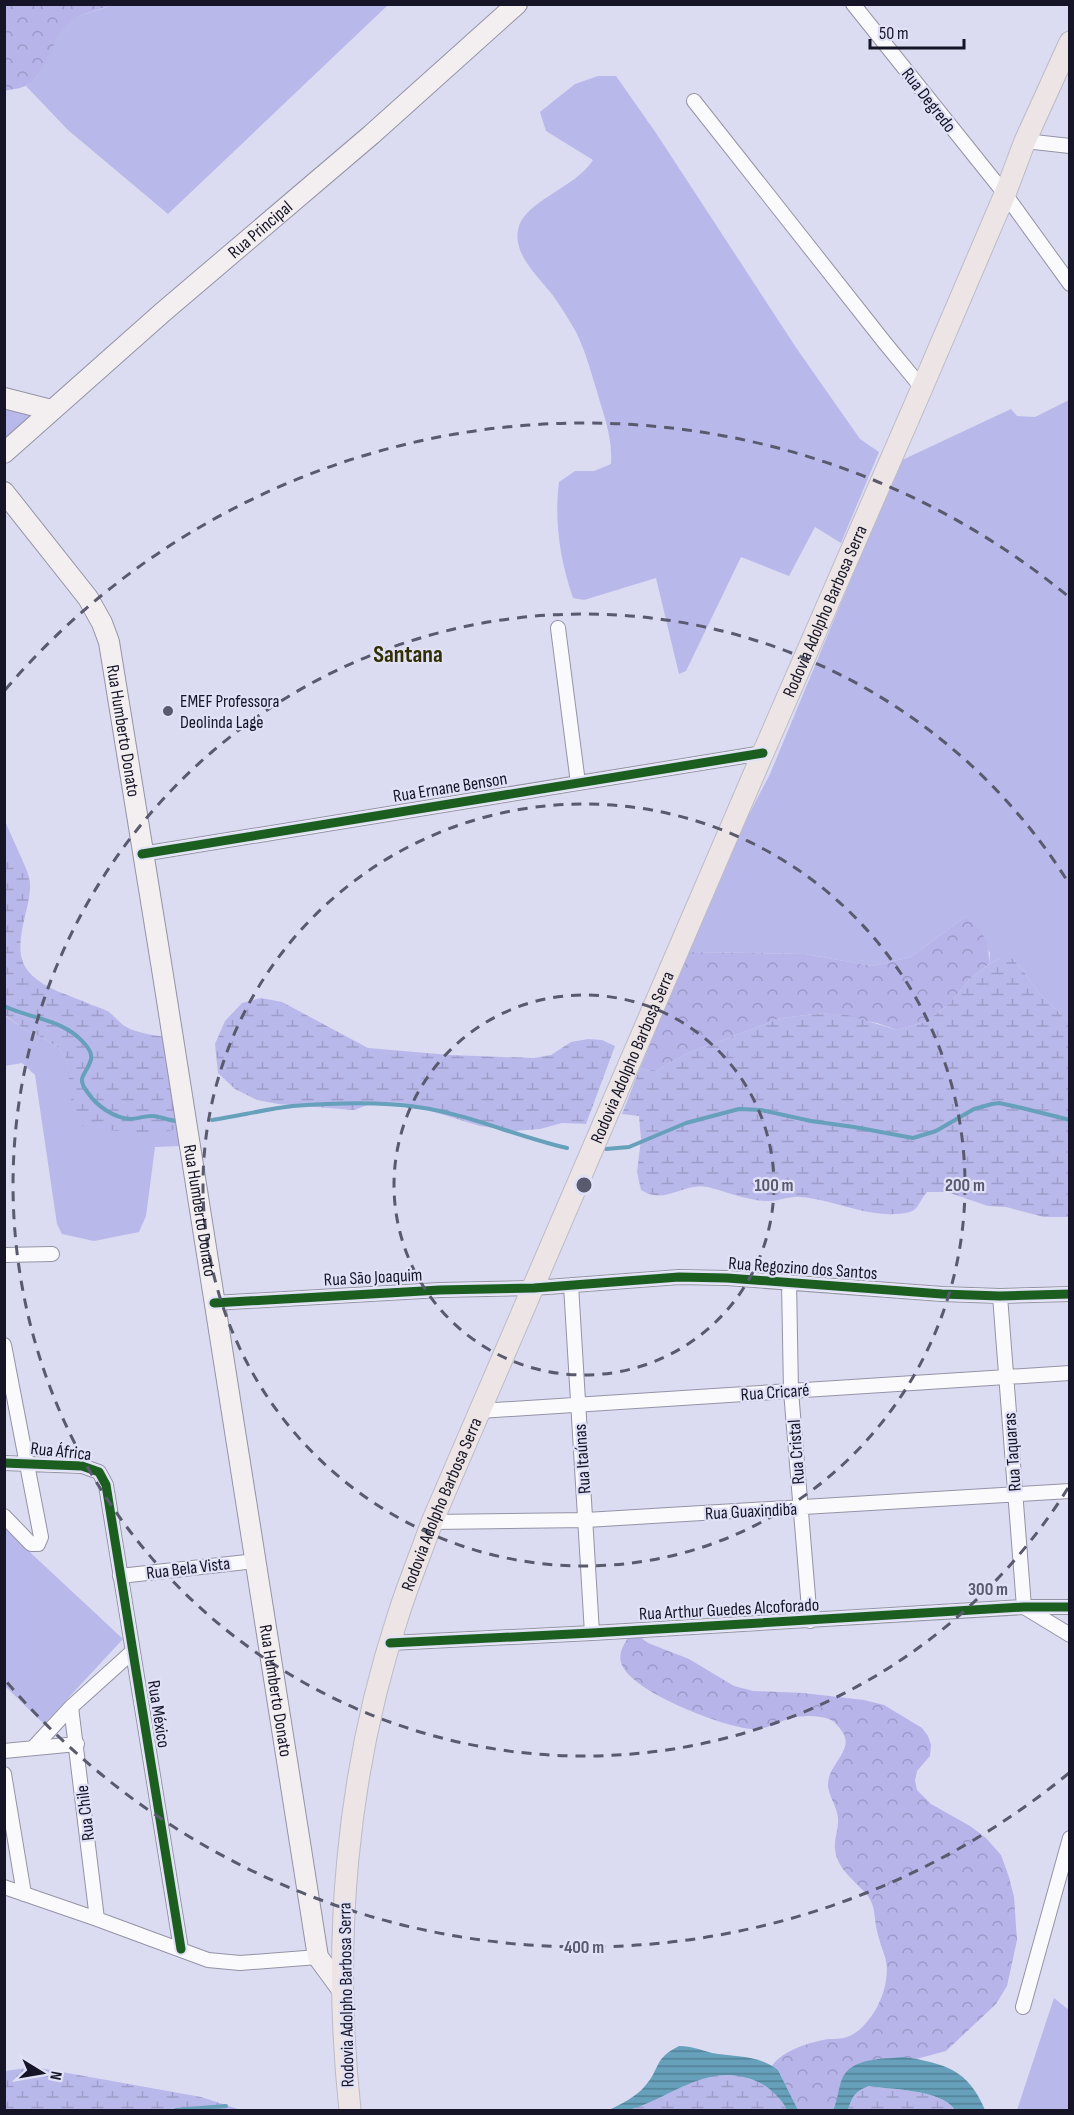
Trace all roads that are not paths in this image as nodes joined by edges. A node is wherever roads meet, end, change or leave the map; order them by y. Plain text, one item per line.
1 (517, 4) edge
2 (853, 4) edge
3 (1070, 42) edge
4 (694, 101) dead end
5 (1025, 141) junction
6 (1070, 146) edge
7 (1005, 194) junction
8 (1070, 284) edge
9 (922, 388) junction
10 (4, 398) edge
11 (51, 410) junction
12 (4, 453) edge
13 (4, 492) edge
14 (558, 628) dead end
15 (763, 753) junction
16 (578, 783) junction
17 (142, 854) junction
18 (52, 1254) dead end
19 (4, 1255) edge
20 (789, 1282) junction
21 (571, 1285) junction
22 (534, 1288) junction
23 (1070, 1294) edge
24 (1000, 1296) junction
25 (214, 1303) junction
26 (4, 1345) edge
27 (1070, 1373) edge
28 (1006, 1377) junction
29 (791, 1391) junction
30 (579, 1404) junction
31 (480, 1411) junction
32 (4, 1463) edge
33 (27, 1463) junction
34 (106, 1485) joint
35 (1070, 1491) edge
36 (1015, 1494) junction
37 (800, 1508) junction
38 (4, 1516) edge
39 (586, 1520) junction
40 (432, 1522) junction
41 (256, 1561) junction
42 (120, 1576) junction
43 (1024, 1607) junction
44 (1070, 1607) edge
45 (810, 1621) junction
46 (592, 1633) junction
47 (1070, 1635) edge
48 (390, 1643) junction
49 (132, 1652) junction
50 (71, 1707) junction
51 (77, 1744) junction
52 (33, 1748) junction
53 (4, 1751) edge
54 (4, 1773) edge
55 (1070, 1838) edge
56 (4, 1887) edge
57 (24, 1894) junction
58 (97, 1919) junction
59 (181, 1949) junction
60 (318, 1957) junction
61 (343, 1991) junction
62 (1023, 2007) dead end
63 (350, 2110) edge

1 - 11 main road, Rua Principal
2 - 7 street, Rua Degredo
3 - 5 main road, Rodovia Adolpho Barbosa Serra
4 - 9 street
5 - 6 street
5 - 7 main road, Rodovia Adolpho Barbosa Serra
7 - 8 street, Rua Degredo
7 - 9 main road, Rodovia Adolpho Barbosa Serra
9 - 15 main road, Rodovia Adolpho Barbosa Serra
10 - 11 main road
11 - 12 main road, Rua Principal
13 - 17 main road, Rua Humberto Donato
14 - 16 street
15 - 16 street, Rua Ernane Benson
15 - 22 main road, Rodovia Adolpho Barbosa Serra
16 - 17 street, Rua Ernane Benson
17 - 25 main road, Rua Humberto Donato
18 - 19 street
20 - 21 street, Rua Regozino dos Santos
20 - 24 street, Rua Regozino dos Santos
20 - 29 street, Rua Cristal
21 - 22 street, Rua Regozino dos Santos
21 - 30 street, Rua Itaúnas
22 - 25 street, Rua São Joaquim
22 - 31 main road, Rodovia Adolpho Barbosa Serra
23 - 24 street, Rua Regozino dos Santos
24 - 28 street, Rua Taquaras
25 - 41 main road, Rua Humberto Donato
26 - 33 street
27 - 28 street, Rua Cricaré
28 - 29 street, Rua Cricaré
28 - 36 street, Rua Taquaras
29 - 30 street, Rua Cricaré
29 - 37 street, Rua Cristal
30 - 31 street, Rua Cricaré
30 - 39 street, Rua Itaúnas
31 - 40 main road, Rodovia Adolpho Barbosa Serra
32 - 33 street, Rua África
33 - 34 street, Rua África
33 - 38 street
34 - 42 street, Rua México
35 - 36 street, Rua Guaxindiba
36 - 37 street, Rua Guaxindiba
36 - 43 street, Rua Taquaras
37 - 39 street, Rua Guaxindiba
37 - 45 street, Rua Cristal
39 - 40 street, Rua Guaxindiba
39 - 46 street, Rua Itaúnas
40 - 48 main road, Rodovia Adolpho Barbosa Serra
41 - 42 street, Rua Bela Vista
41 - 60 main road, Rua Humberto Donato
42 - 49 street, Rua México
43 - 44 street, Rua Arthur Guedes Alcoforado
43 - 45 street, Rua Arthur Guedes Alcoforado
43 - 47 street
45 - 46 street, Rua Arthur Guedes Alcoforado
46 - 48 street, Rua Arthur Guedes Alcoforado
48 - 61 main road, Rodovia Adolpho Barbosa Serra
49 - 50 street
49 - 59 street, Rua México
50 - 51 street, Rua Chile
50 - 52 street
51 - 52 street
51 - 58 street, Rua Chile
52 - 53 street
54 - 57 street
55 - 62 street
56 - 57 street
57 - 58 street
58 - 59 street
59 - 60 street
60 - 61 main road, Rua Humberto Donato
61 - 63 main road, Rodovia Adolpho Barbosa Serra

